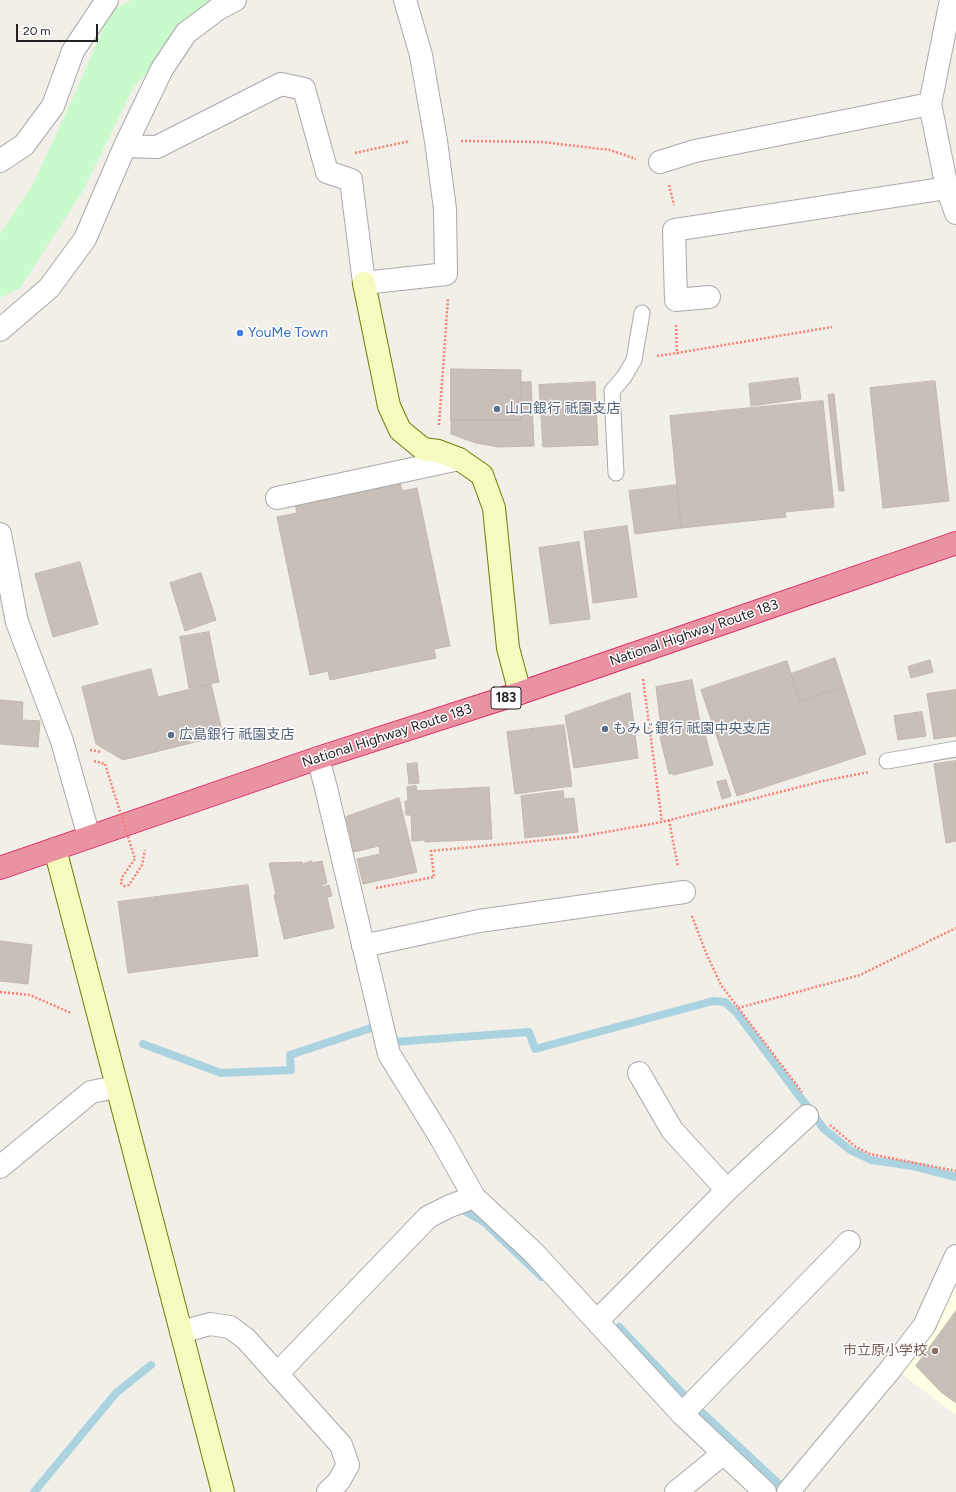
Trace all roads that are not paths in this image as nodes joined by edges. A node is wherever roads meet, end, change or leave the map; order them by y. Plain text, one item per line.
1 (107, 0) edge
2 (235, 0) edge
3 (405, 0) edge
4 (951, 0) edge
5 (930, 104) junction
6 (125, 146) junction
7 (0, 161) edge
8 (651, 162) road end
9 (947, 188) junction
10 (956, 213) edge
11 (364, 283) junction
12 (709, 297) dead end
13 (642, 313) dead end
14 (0, 330) edge
15 (459, 459) junction
16 (616, 473) dead end
17 (277, 498) dead end
18 (0, 534) edge
19 (956, 543) edge
20 (520, 694) junction
21 (956, 749) edge
22 (318, 758) junction
23 (887, 760) dead end
24 (89, 837) junction
25 (55, 849) junction
26 (0, 868) edge
27 (684, 892) road end
28 (363, 946) junction
29 (639, 1073) dead end
30 (117, 1087) junction
31 (816, 1118) road end
32 (0, 1167) edge
33 (727, 1190) junction
34 (474, 1197) junction
35 (849, 1242) dead end
36 (956, 1256) edge
37 (597, 1321) junction
38 (181, 1332) junction
39 (277, 1374) junction
40 (682, 1414) junction
41 (724, 1453) junction
42 (223, 1492) edge
43 (328, 1492) edge
44 (676, 1492) edge
45 (765, 1492) edge
46 (788, 1492) edge

1 - 7 street
2 - 6 street
3 - 11 street
4 - 5 street
5 - 8 street
5 - 9 street
6 - 11 street
6 - 14 street
9 - 10 street
9 - 12 street
11 - 15 street
13 - 16 lane
15 - 17 street
15 - 20 street
18 - 24 street
19 - 20 highway, National Highway Route 183 / 183
20 - 22 highway, National Highway Route 183 / 183
21 - 23 lane
22 - 24 highway, National Highway Route 183 / 183
22 - 28 street
24 - 25 highway, National Highway Route 183 / 183
25 - 26 highway, National Highway Route 183 / 183
25 - 30 street
27 - 28 street
28 - 34 street
29 - 33 street
30 - 32 street
30 - 38 street
31 - 33 street
33 - 37 street
34 - 37 street
34 - 39 street
35 - 40 street
36 - 46 street
37 - 40 street
38 - 39 street
38 - 42 street
39 - 43 street
40 - 41 street
41 - 44 street
41 - 45 street

